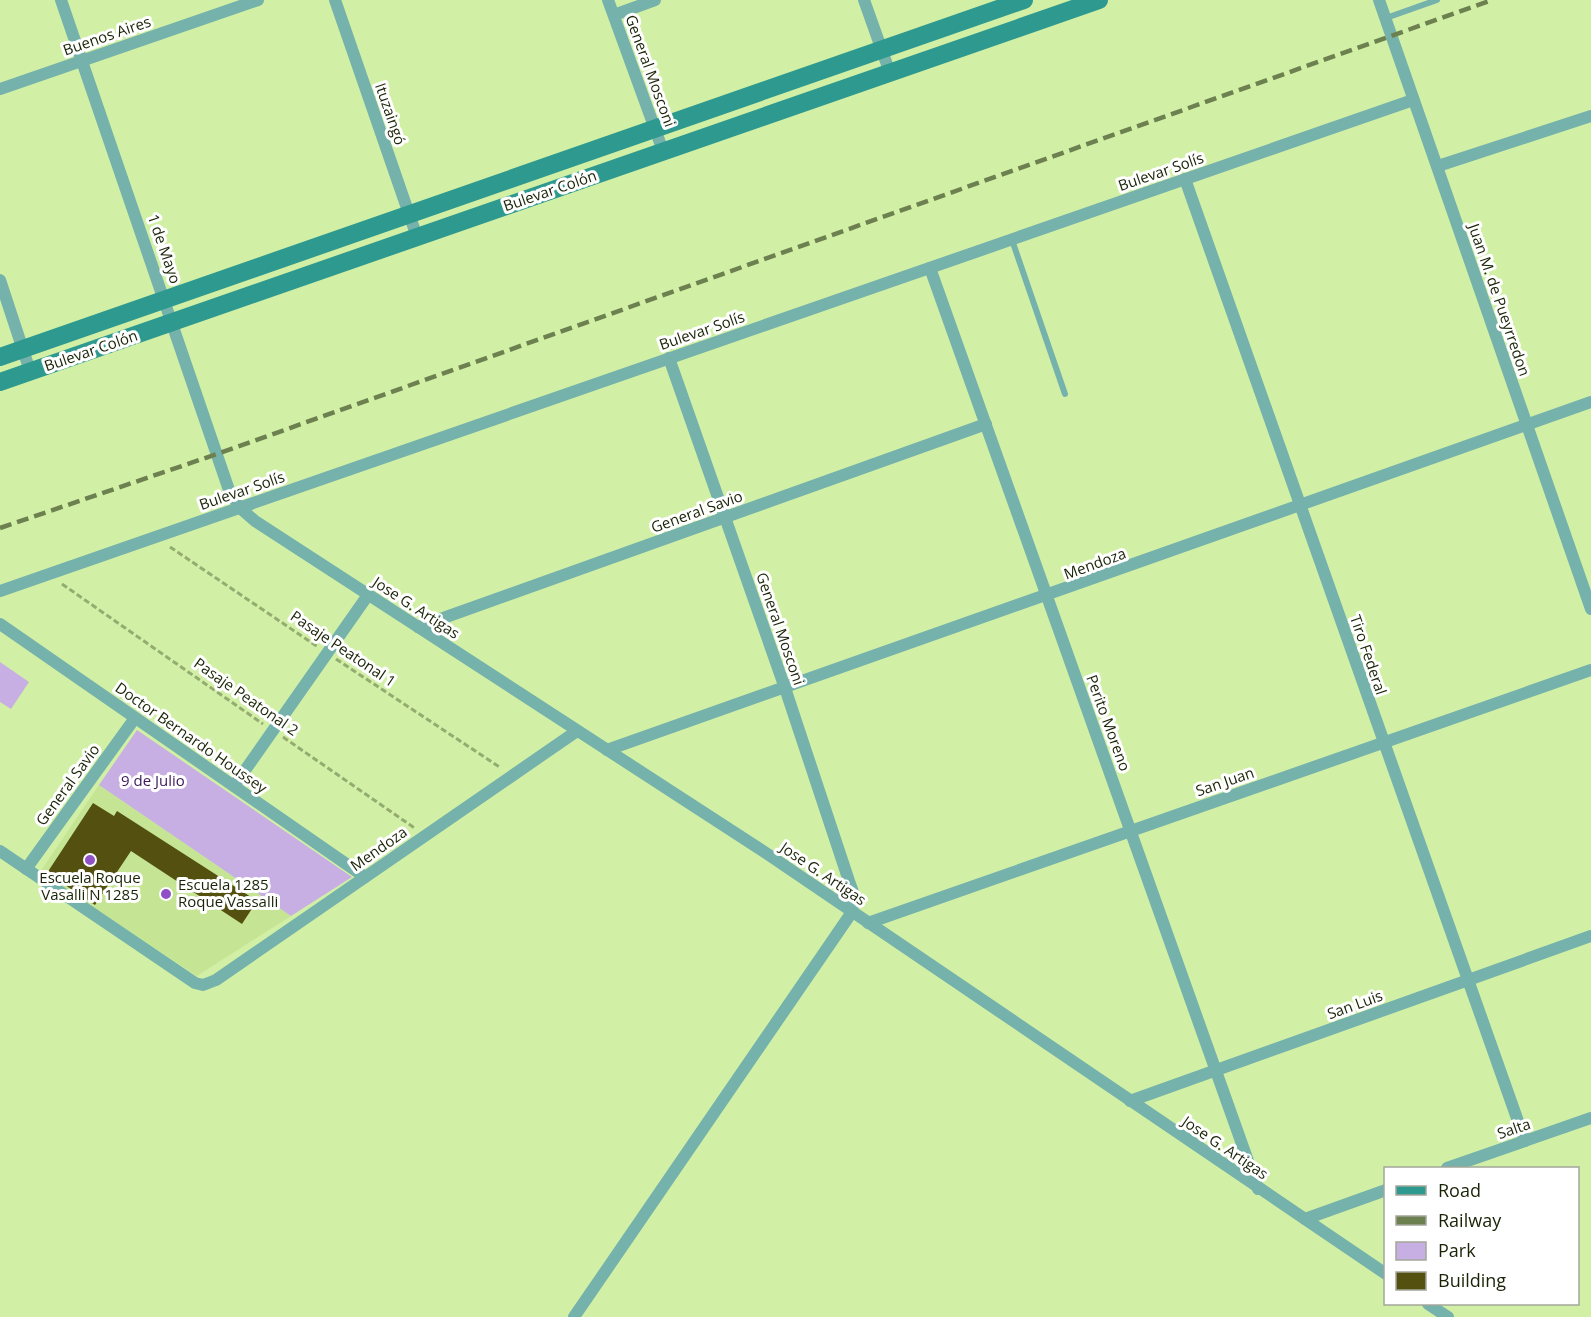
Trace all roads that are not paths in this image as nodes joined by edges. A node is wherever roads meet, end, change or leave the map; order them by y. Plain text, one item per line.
1 (61, 0) edge
2 (258, 0) edge
3 (335, 0) edge
4 (609, 0) edge
5 (655, 0) edge
6 (864, 0) edge
7 (1024, 0) edge
8 (1099, 0) edge
9 (1379, 0) edge
10 (1437, 0) edge
11 (614, 15) junction
12 (1386, 18) junction
13 (968, 33) junction
14 (882, 50) junction
15 (82, 61) junction
16 (890, 73) junction
17 (0, 89) edge
18 (1413, 100) junction
19 (1591, 116) edge
20 (655, 129) junction
21 (663, 151) junction
22 (1438, 166) junction
23 (1185, 179) junction
24 (409, 215) junction
25 (417, 237) junction
26 (1012, 239) junction
27 (930, 268) junction
28 (0, 280) edge
29 (166, 300) junction
30 (173, 322) junction
31 (23, 349) junction
32 (0, 357) edge
33 (669, 358) junction
34 (30, 372) junction
35 (0, 382) edge
36 (1065, 394) dead end
37 (1591, 402) edge
38 (986, 424) junction
39 (1526, 425) junction
40 (239, 507) junction
41 (1300, 507) junction
42 (725, 518) junction
43 (0, 591) edge
44 (368, 595) junction
45 (1047, 597) junction
46 (1591, 609) edge
47 (0, 624) edge
48 (418, 627) junction
49 (1591, 670) edge
50 (785, 688) junction
51 (135, 718) junction
52 (577, 730) junction
53 (1383, 743) junction
54 (607, 750) junction
55 (234, 786) junction
56 (1131, 831) junction
57 (0, 851) edge
58 (26, 869) junction
59 (364, 877) junction
60 (852, 912) junction
61 (868, 923) junction
62 (1591, 936) edge
63 (1466, 981) junction
64 (1216, 1071) junction
65 (1130, 1101) junction
66 (1591, 1118) edge
67 (1525, 1141) junction
68 (1450, 1167) edge
69 (1258, 1189) junction
70 (1384, 1191) edge
71 (1305, 1219) junction
72 (1384, 1273) edge
73 (1430, 1305) edge
74 (574, 1317) edge
75 (1448, 1317) edge

1 - 15 street, 1 de Mayo
2 - 15 street, Buenos Aires
3 - 24 street, Ituzaingó
4 - 11 street, General Mosconi
5 - 11 street
6 - 14 street
7 - 13 main road, Bulevar Colón
8 - 13 main road, Bulevar Colón
9 - 12 street, Juan M. de Pueyrredon
10 - 12 lane
11 - 20 street, General Mosconi
12 - 18 street, Juan M. de Pueyrredon
13 - 14 main road, Bulevar Colón
13 - 16 main road, Bulevar Colón
14 - 16 street
14 - 20 main road, Bulevar Colón
15 - 17 street, Buenos Aires
15 - 29 street, 1 de Mayo
16 - 21 main road, Bulevar Colón
18 - 22 street, Juan M. de Pueyrredon
18 - 23 street, Bulevar Solís
19 - 22 street
20 - 21 street, General Mosconi
20 - 24 main road, Bulevar Colón
21 - 25 main road, Bulevar Colón
22 - 39 street, Juan M. de Pueyrredon
23 - 26 street, Bulevar Solís
23 - 41 street, Tiro Federal
24 - 25 street, Ituzaingó
24 - 29 main road, Bulevar Colón
25 - 30 main road, Bulevar Colón
26 - 27 street, Bulevar Solís
26 - 36 lane
27 - 33 street, Bulevar Solís
27 - 38 street, Perito Moreno
28 - 31 street
29 - 30 street, 1 de Mayo
29 - 31 main road, Bulevar Colón
30 - 34 main road, Bulevar Colón
30 - 40 street, 1 de Mayo
31 - 32 main road, Bulevar Colón
31 - 34 street
33 - 40 street, Bulevar Solís
33 - 42 street, General Mosconi
34 - 35 main road, Bulevar Colón
37 - 39 street, Mendoza
38 - 42 street, General Savio
38 - 45 street, Perito Moreno
39 - 41 street, Mendoza
39 - 46 street, Juan M. de Pueyrredon
40 - 43 street, Bulevar Solís
40 - 44 street, Jose G. Artigas
41 - 45 street, Mendoza
41 - 53 street, Tiro Federal
42 - 48 street, General Savio
42 - 50 street, General Mosconi
44 - 48 street, Jose G. Artigas
44 - 55 street
45 - 50 street, Mendoza
45 - 56 street, Perito Moreno
47 - 51 street, Doctor Bernardo Houssey
48 - 52 street, Jose G. Artigas
49 - 53 street, San Juan
50 - 54 street, Mendoza
50 - 60 street, General Mosconi
51 - 55 street, Doctor Bernardo Houssey
51 - 58 street, General Savio
52 - 54 street, Jose G. Artigas
52 - 59 street, Mendoza
53 - 56 street, San Juan
53 - 63 street, Tiro Federal
54 - 60 street, Jose G. Artigas
55 - 59 street, Doctor Bernardo Houssey
56 - 61 street, San Juan
56 - 64 street, Perito Moreno
57 - 58 street
58 - 59 street, Mendoza
60 - 61 street, Jose G. Artigas
60 - 74 street
61 - 65 street, Jose G. Artigas
62 - 63 street, San Luis
63 - 64 street, San Luis
63 - 67 street, Tiro Federal
64 - 65 street, San Luis
64 - 69 street, Perito Moreno
65 - 69 street, Jose G. Artigas
66 - 67 street, Salta
67 - 68 street, Salta
69 - 71 street, Jose G. Artigas
70 - 71 street
71 - 72 street, Jose G. Artigas
73 - 75 street

